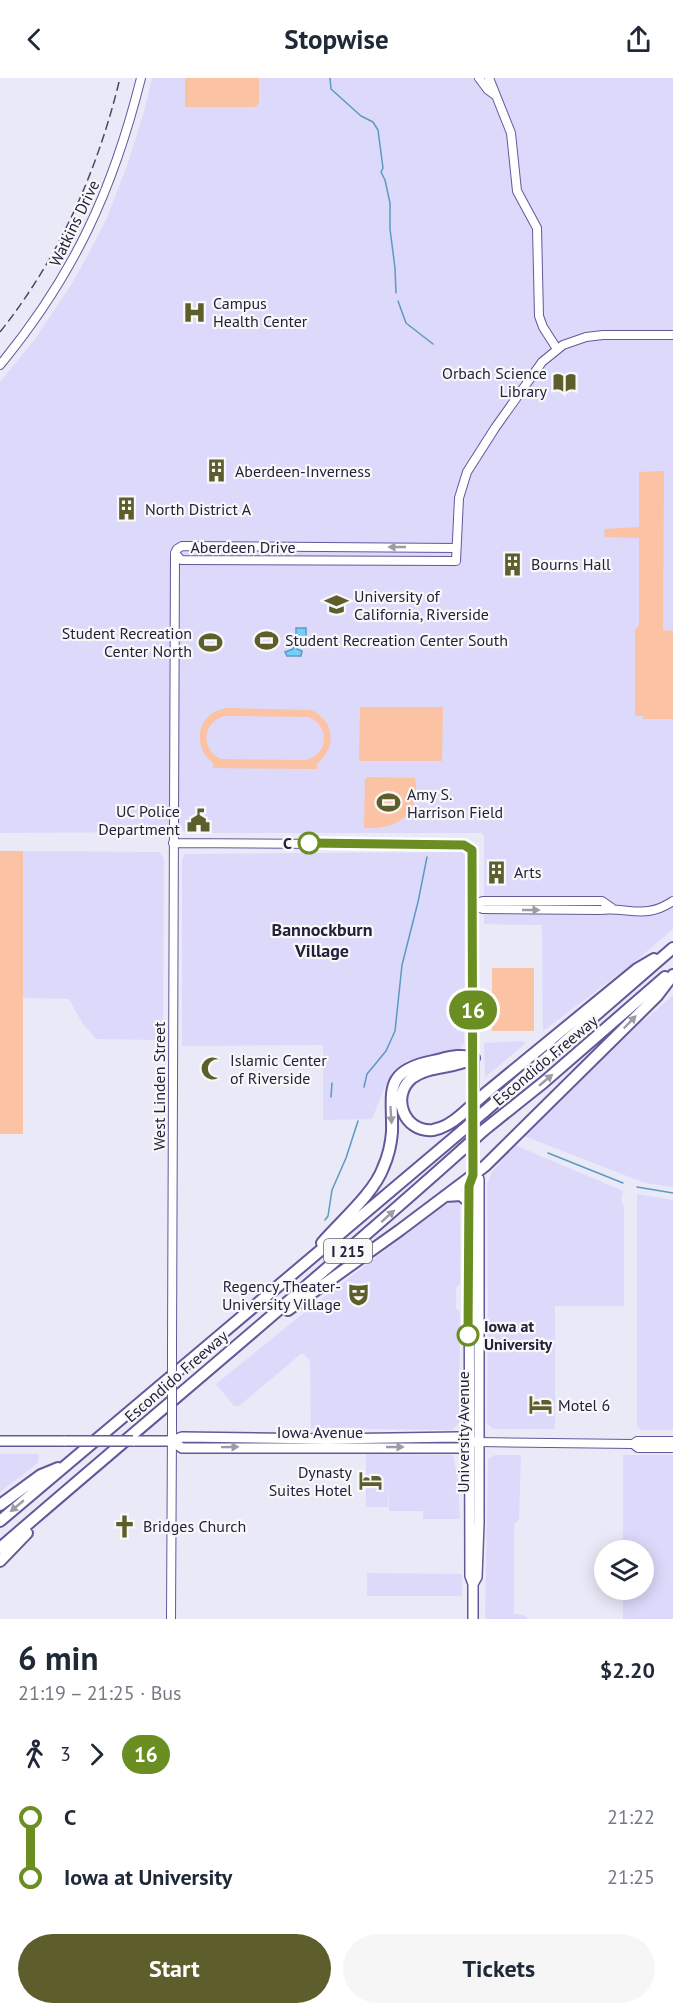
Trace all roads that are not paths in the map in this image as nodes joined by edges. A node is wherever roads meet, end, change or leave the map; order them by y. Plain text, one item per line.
1 (141, 78) edge
2 (479, 78) edge
3 (489, 78) edge
4 (495, 95) junction
5 (673, 335) edge
6 (557, 349) junction
7 (0, 365) edge
8 (456, 548) junction
9 (175, 553) junction
10 (173, 843) junction
11 (673, 901) edge
12 (473, 905) junction
13 (673, 949) edge
14 (673, 973) edge
15 (474, 1058) junction
16 (474, 1100) tunnel mouth
17 (468, 1151) junction
18 (473, 1175) junction
19 (445, 1196) junction
20 (469, 1202) junction
21 (291, 1275) junction
22 (231, 1349) junction
23 (0, 1441) edge
24 (172, 1441) junction
25 (673, 1441) edge
26 (473, 1442) junction
27 (633, 1444) junction
28 (673, 1448) edge
29 (67, 1465) junction
30 (78, 1481) junction
31 (0, 1505) edge
32 (469, 1520) junction
33 (0, 1521) edge
34 (0, 1548) edge
35 (478, 1551) junction
36 (0, 1561) edge
37 (473, 1584) junction
38 (171, 1619) edge
39 (473, 1619) edge

1 - 7 street, Watkins Drive
2 - 4 street
3 - 4 street
4 - 6 street
5 - 6 street
6 - 8 street
8 -> 9 street, Aberdeen Drive
8 - 9 street, Aberdeen Drive
9 - 10 street, West Linden Street
10 - 12 street
10 - 24 street, West Linden Street, bridge
11 - 12 street
12 - 15 street
13 - 15 highway, bridge
13 - 21 highway, Escondido Freeway / I 215, bridge
17 -> 14 highway, Escondido Freeway / I 215, bridge
18 -> 14 highway
15 - 16 main road
15 -> 21 highway
17 - 18 main road, University Avenue
22 -> 17 highway, Escondido Freeway / I 215
18 - 19 highway
18 - 20 main road, University Avenue
18 - 26 main road, University Avenue
19 - 20 highway
19 - 22 highway
20 - 26 main road, University Avenue
21 - 29 highway, Escondido Freeway / I 215
22 - 30 highway, Escondido Freeway / I 215
23 - 24 main road, Iowa Avenue, bridge
24 - 26 main road, Iowa Avenue
24 - 38 street, West Linden Street
25 - 27 street, Iowa Avenue
26 - 27 street, Iowa Avenue
26 - 32 main road, University Avenue
26 - 35 main road, University Avenue
27 - 28 street, Iowa Avenue
29 - 31 highway
29 -> 33 highway, Escondido Freeway / I 215
30 - 34 highway, Escondido Freeway / I 215
30 - 36 highway
32 - 35 main road
32 - 37 main road, University Avenue
35 - 37 main road, University Avenue
37 - 39 main road, University Avenue

